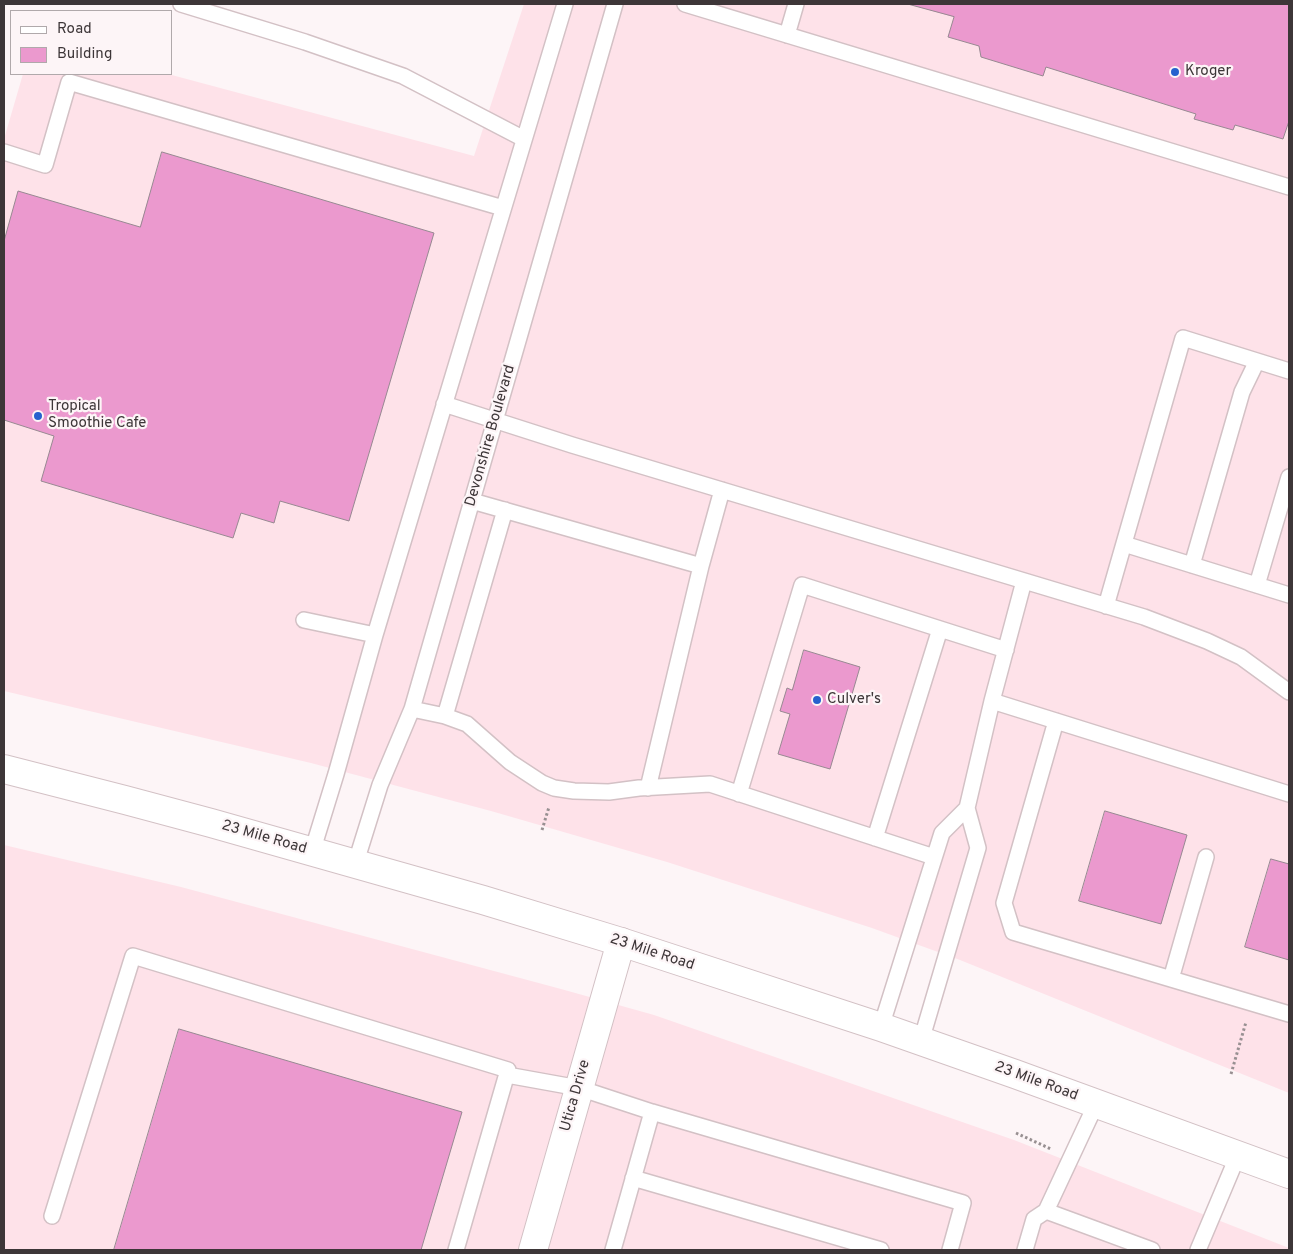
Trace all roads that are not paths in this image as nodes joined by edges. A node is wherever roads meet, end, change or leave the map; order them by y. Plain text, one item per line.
1 (181, 4) edge
2 (566, 4) edge
3 (615, 4) edge
4 (685, 4) edge
5 (796, 4) edge
6 (201, 7) edge
7 (787, 34) junction
8 (524, 139) junction
9 (4, 152) edge
10 (1289, 187) edge
11 (503, 208) junction
12 (1257, 361) junction
13 (1289, 371) edge
14 (444, 404) junction
15 (495, 421) junction
16 (1289, 477) edge
17 (722, 490) junction
18 (472, 501) junction
19 (505, 510) junction
20 (1124, 544) junction
21 (1192, 565) junction
22 (701, 566) junction
23 (1024, 581) junction
24 (1257, 585) junction
25 (1289, 595) edge
26 (1106, 606) junction
27 (304, 620) dead end
28 (940, 629) junction
29 (375, 635) junction
30 (1006, 650) junction
31 (1289, 692) edge
32 (992, 701) junction
33 (412, 709) junction
34 (445, 716) junction
35 (1056, 721) junction
36 (4, 769) edge
37 (648, 788) junction
38 (739, 794) junction
39 (1289, 794) edge
40 (968, 808) junction
41 (876, 838) junction
42 (312, 852) junction
43 (934, 857) junction
44 (1206, 857) dead end
45 (355, 865) junction
46 (621, 942) junction
47 (1171, 979) junction
48 (1289, 1014) edge
49 (881, 1028) junction
50 (921, 1041) junction
51 (506, 1075) junction
52 (578, 1088) junction
53 (1096, 1104) junction
54 (652, 1112) junction
55 (1238, 1154) junction
56 (1289, 1174) edge
57 (633, 1178) junction
58 (1046, 1211) junction
59 (52, 1216) dead end
60 (456, 1250) edge
61 (533, 1250) edge
62 (613, 1250) edge
63 (881, 1250) edge
64 (950, 1250) edge
65 (1025, 1250) edge
66 (1152, 1250) edge
67 (1198, 1250) edge

1 - 6 lane
2 - 8 lane
3 - 15 lane, Devonshire Boulevard
4 - 7 lane
5 - 7 lane
6 - 8 lane
7 - 10 lane
8 - 11 lane
9 - 11 lane
11 - 14 lane
12 - 13 lane
12 - 20 lane
12 - 21 lane
14 - 15 lane
14 - 29 lane
15 - 17 lane
15 - 18 lane, Devonshire Boulevard
16 - 24 lane
17 - 22 lane
17 - 23 lane
18 - 19 lane
18 - 33 lane, Devonshire Boulevard
19 - 22 lane
19 - 34 lane
20 - 21 lane
20 - 26 lane
21 - 24 lane
22 - 37 lane
23 - 26 lane
23 - 30 lane
24 - 25 lane
26 - 31 lane
27 - 29 lane
28 - 30 lane
28 - 38 lane
28 - 41 lane
29 - 42 lane
30 - 32 lane
32 - 35 lane
32 - 40 lane
33 - 34 lane
33 - 45 lane, Devonshire Boulevard
34 - 37 lane
35 - 39 lane
35 - 47 lane
36 - 42 main road, 23 Mile Road
37 - 38 lane
38 - 41 lane
40 - 43 lane
40 - 50 lane
41 - 43 lane
42 - 45 main road, 23 Mile Road
43 - 49 lane
44 - 47 lane
45 - 46 main road, 23 Mile Road
46 - 49 main road, 23 Mile Road
46 - 52 main road, Utica Drive
47 - 48 lane
49 - 50 main road, 23 Mile Road
50 - 53 main road, 23 Mile Road
51 - 52 lane
51 - 59 lane
51 - 60 lane
52 - 54 lane
52 - 61 main road, Utica Drive
53 - 55 main road, 23 Mile Road
53 - 58 lane
54 - 57 lane
54 - 64 lane
55 - 56 main road, 23 Mile Road
55 - 67 lane
57 - 62 lane
57 - 63 lane
58 - 65 lane
58 - 66 lane

